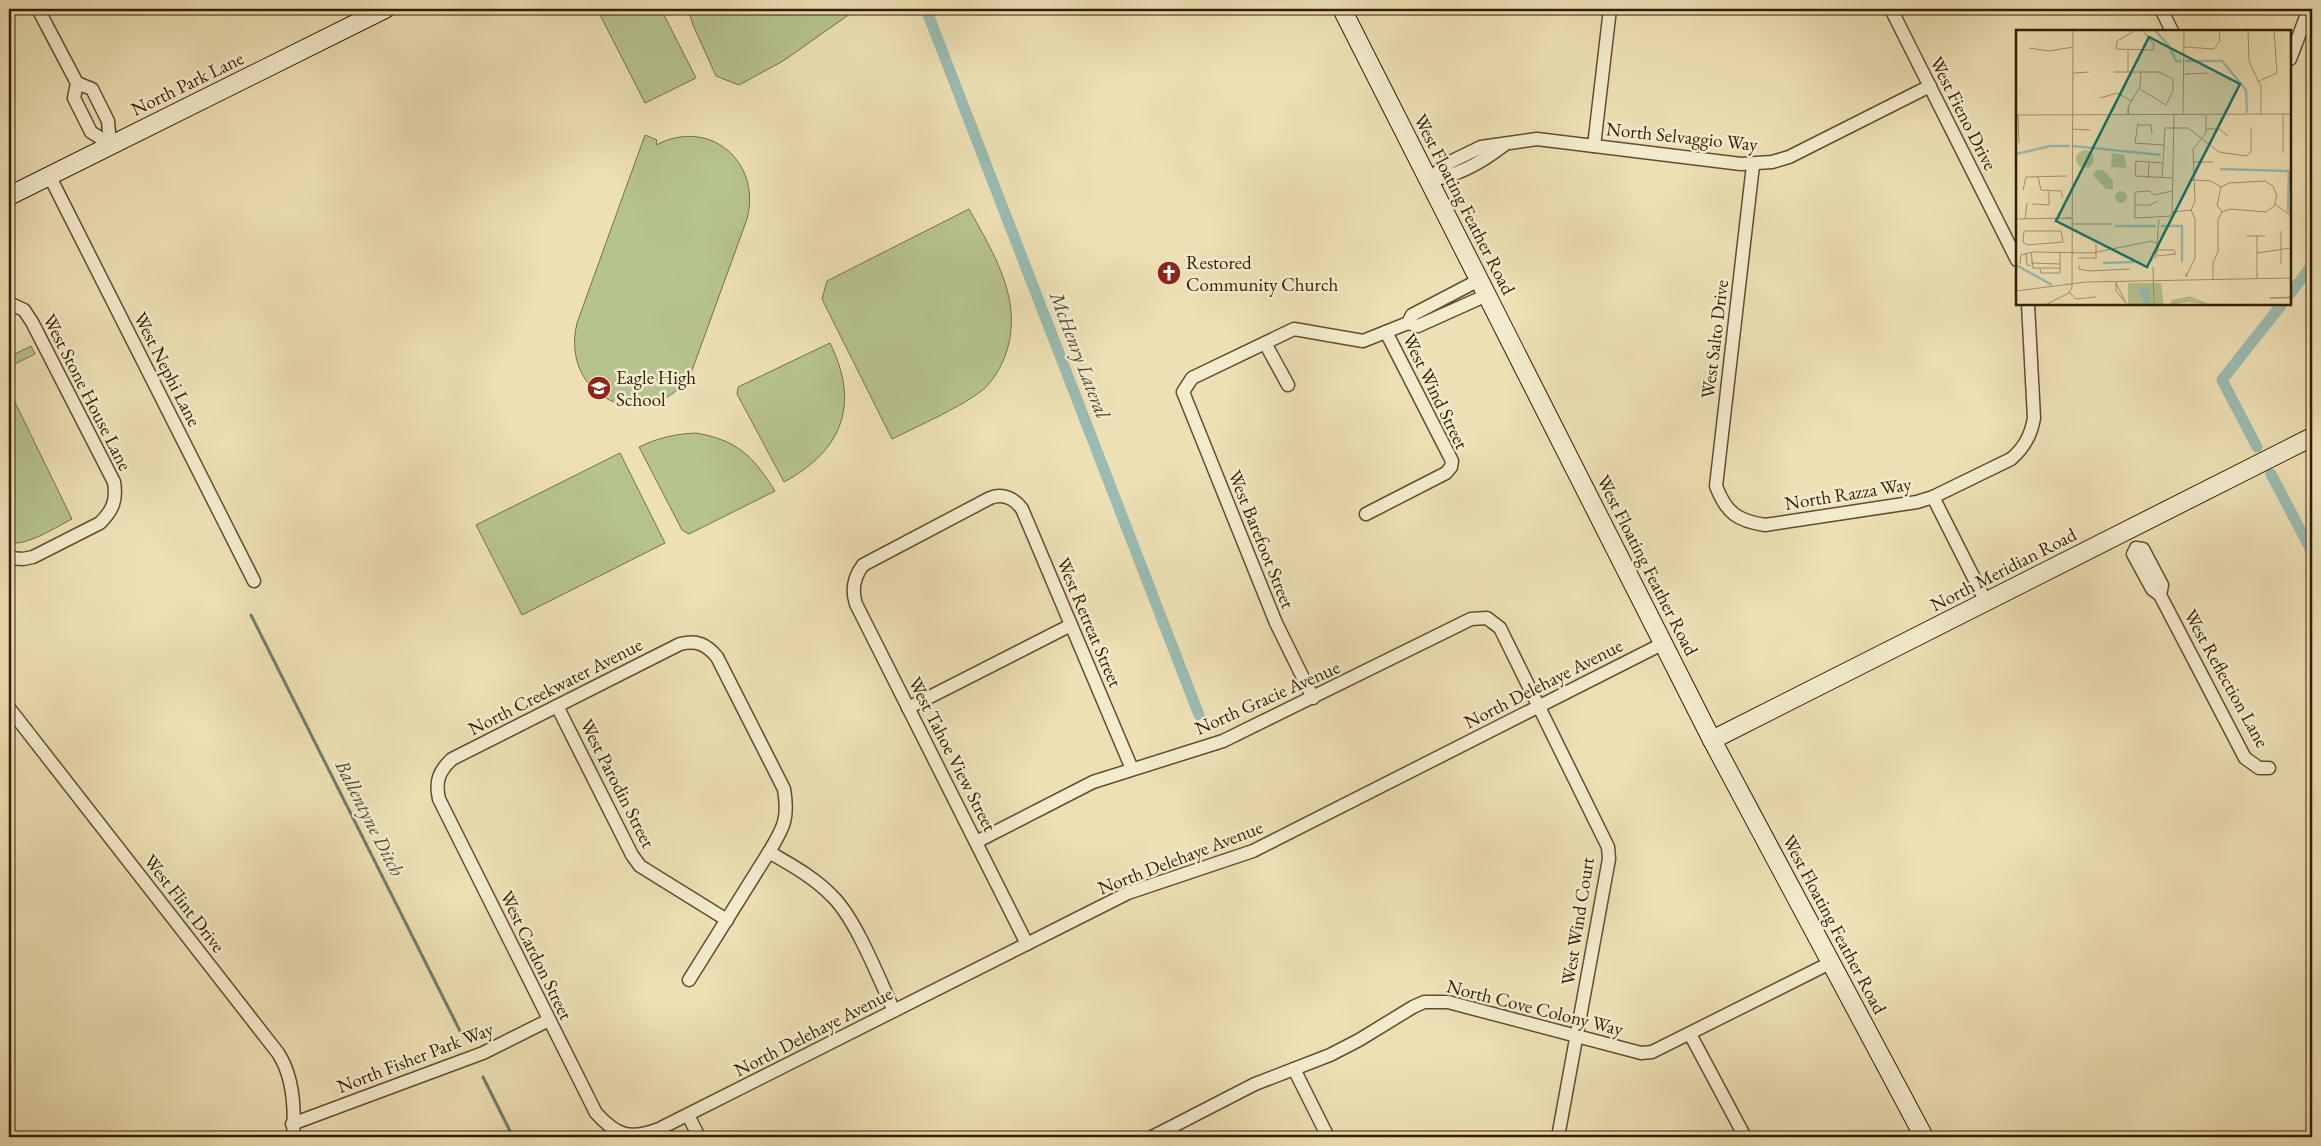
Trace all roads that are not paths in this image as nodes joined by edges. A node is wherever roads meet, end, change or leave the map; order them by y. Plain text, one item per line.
1 (38, 9) edge
2 (385, 9) edge
3 (1342, 9) edge
4 (1610, 9) edge
5 (1890, 9) edge
6 (2161, 9) edge
7 (2309, 9) edge
8 (2172, 30) edge
9 (2291, 56) edge
10 (77, 83) junction
11 (1930, 86) junction
12 (110, 144) junction
13 (1594, 146) junction
14 (1753, 165) junction
15 (49, 175) junction
16 (1430, 180) junction
17 (9, 196) edge
18 (2016, 258) edge
19 (1483, 288) junction
20 (10, 303) edge
21 (2028, 305) edge
22 (1386, 332) junction
23 (1265, 343) junction
24 (1288, 385) dead end
25 (2312, 437) edge
26 (1006, 497) joint
27 (1933, 497) junction
28 (1731, 513) joint
29 (1366, 514) dead end
30 (2127, 530) junction
31 (10, 559) edge
32 (254, 581) dead end
33 (1986, 602) junction
34 (1071, 626) junction
35 (1664, 643) junction
36 (1313, 698) junction
37 (557, 706) junction
38 (1539, 706) junction
39 (9, 708) edge
40 (908, 708) junction
41 (1712, 740) junction
42 (2269, 768) dead end
43 (1132, 769) junction
44 (437, 778) joint
45 (976, 842) junction
46 (769, 852) junction
47 (727, 920) junction
48 (1027, 944) junction
49 (1830, 963) junction
50 (689, 980) dead end
51 (894, 1011) junction
52 (549, 1020) junction
53 (1690, 1034) junction
54 (1577, 1037) junction
55 (1294, 1069) junction
56 (688, 1115) junction
57 (292, 1124) junction
58 (625, 1135) joint
59 (293, 1137) edge
60 (699, 1137) edge
61 (1152, 1137) edge
62 (1328, 1137) edge
63 (1558, 1137) edge
64 (1745, 1137) edge
65 (1924, 1137) edge

1 - 10 street
2 - 12 main road, North Park Lane
3 - 16 main road, West Floating Feather Road
4 - 13 street
5 - 11 street, West Fieno Drive
6 - 8 street
7 - 9 street
10 - 12 street
10 - 12 street
11 - 14 street, North Selvaggio Way
11 - 18 street, West Fieno Drive
12 - 15 main road, North Park Lane
13 - 14 street, North Selvaggio Way
13 - 16 street, North Selvaggio Way
14 - 28 street, West Salto Drive
15 - 17 main road, North Park Lane
15 - 32 street, West Nephi Lane
16 - 19 main road, West Floating Feather Road
19 - 22 street
19 - 35 main road, West Floating Feather Road
20 - 31 street, West Stone House Lane
21 - 27 street, North Razza Way
22 - 23 street
22 - 29 street, West Wind Street
23 - 24 street
23 - 36 street, West Barefoot Street
25 - 30 main road, North Meridian Road
26 - 34 street, West Retreat Street
26 - 40 street, West Tahoe View Street
27 - 28 street, North Razza Way
27 - 33 street
30 - 33 main road, North Meridian Road
30 - 42 street, West Reflection Lane
33 - 41 main road, North Meridian Road
34 - 40 street
34 - 43 street, West Retreat Street
35 - 38 street, North Delehaye Avenue
35 - 41 main road, West Floating Feather Road
36 - 38 street, North Gracie Avenue
36 - 43 street, North Gracie Avenue
37 - 44 street, North Creekwater Avenue
37 - 46 street, North Creekwater Avenue
37 - 47 street, West Parodin Street
38 - 48 street, North Delehaye Avenue
38 - 54 street, West Wind Court
39 - 57 street, West Flint Drive
40 - 45 street, West Tahoe View Street
41 - 49 main road, West Floating Feather Road
43 - 45 street, North Gracie Avenue
44 - 52 street, West Cardon Street
45 - 48 street, West Tahoe View Street
46 - 47 street
46 - 51 street
47 - 50 street
48 - 51 street, North Delehaye Avenue
49 - 53 street, North Cove Colony Way
49 - 65 main road, West Floating Feather Road
51 - 56 street, North Delehaye Avenue
52 - 57 street, North Fisher Park Way
52 - 58 street, West Cardon Street
53 - 54 street, North Cove Colony Way
53 - 64 street
54 - 55 street, North Cove Colony Way
54 - 63 street, West Wind Court
55 - 61 street, North Cove Colony Way
55 - 62 street
56 - 58 street, North Delehaye Avenue
56 - 60 street
57 - 59 street, West Flint Drive

